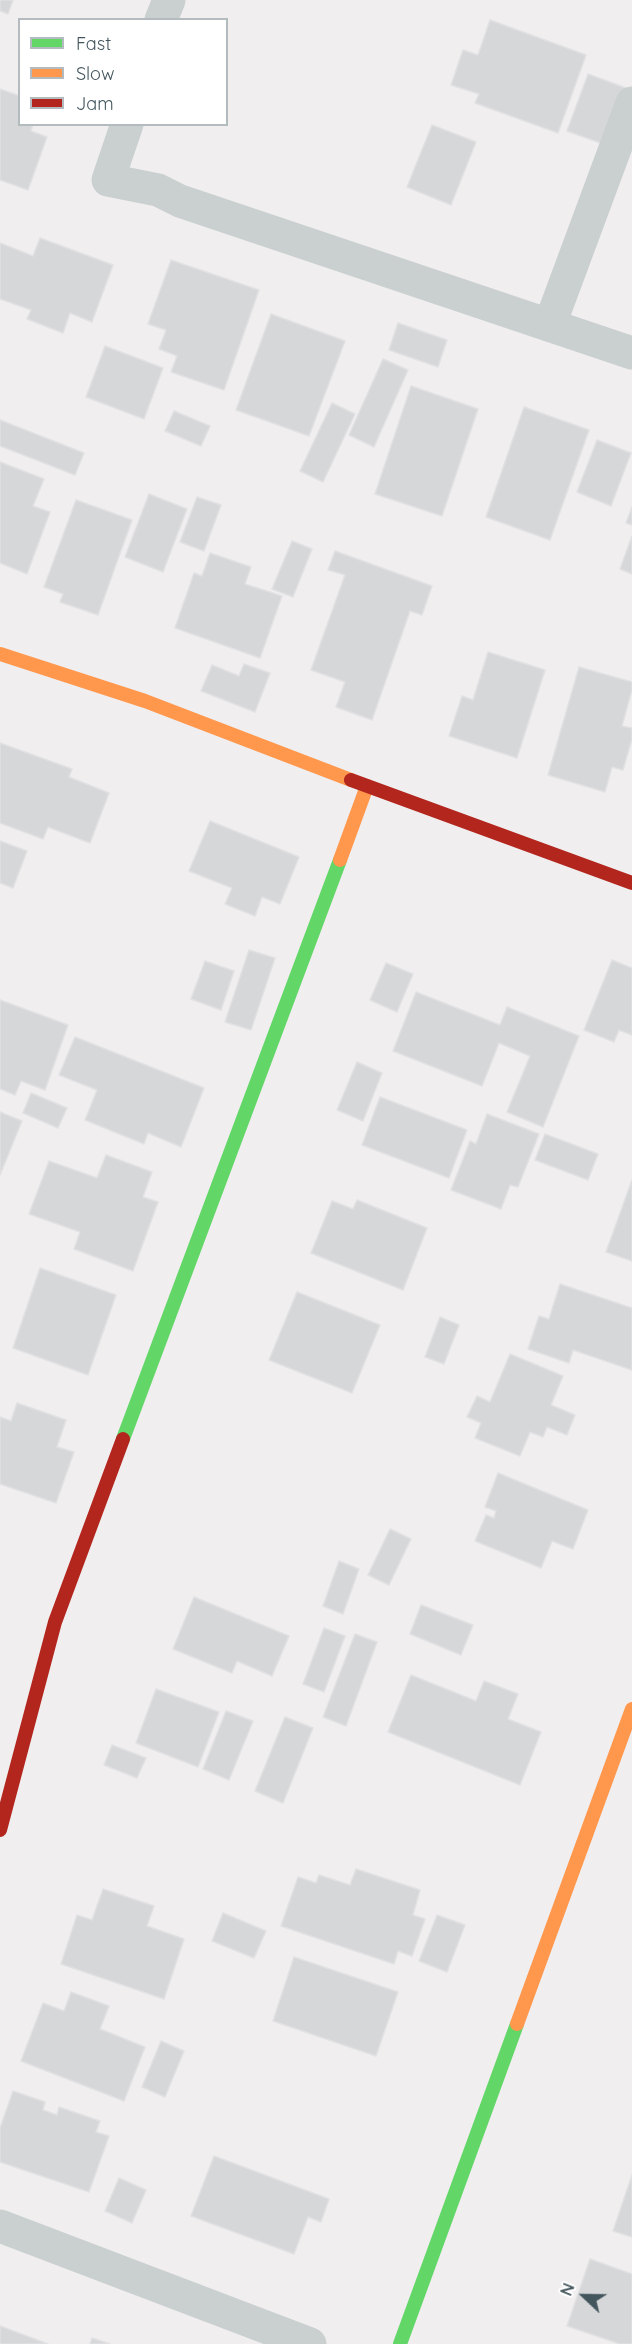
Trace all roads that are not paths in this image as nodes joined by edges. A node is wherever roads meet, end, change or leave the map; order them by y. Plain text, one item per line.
1 (169, 0) edge
2 (162, 18) edge
3 (632, 103) edge
4 (126, 126) edge
5 (550, 324) junction
6 (632, 353) edge
7 (0, 654) edge
8 (367, 786) junction
9 (632, 883) edge
10 (632, 1709) edge
11 (0, 1830) edge
12 (0, 2226) edge
13 (310, 2344) edge
14 (400, 2344) edge

1 - 2 street
3 - 5 street
4 - 5 street
5 - 6 street
7 - 8 street
8 - 9 street
8 - 11 street
10 - 14 street
12 - 13 street

